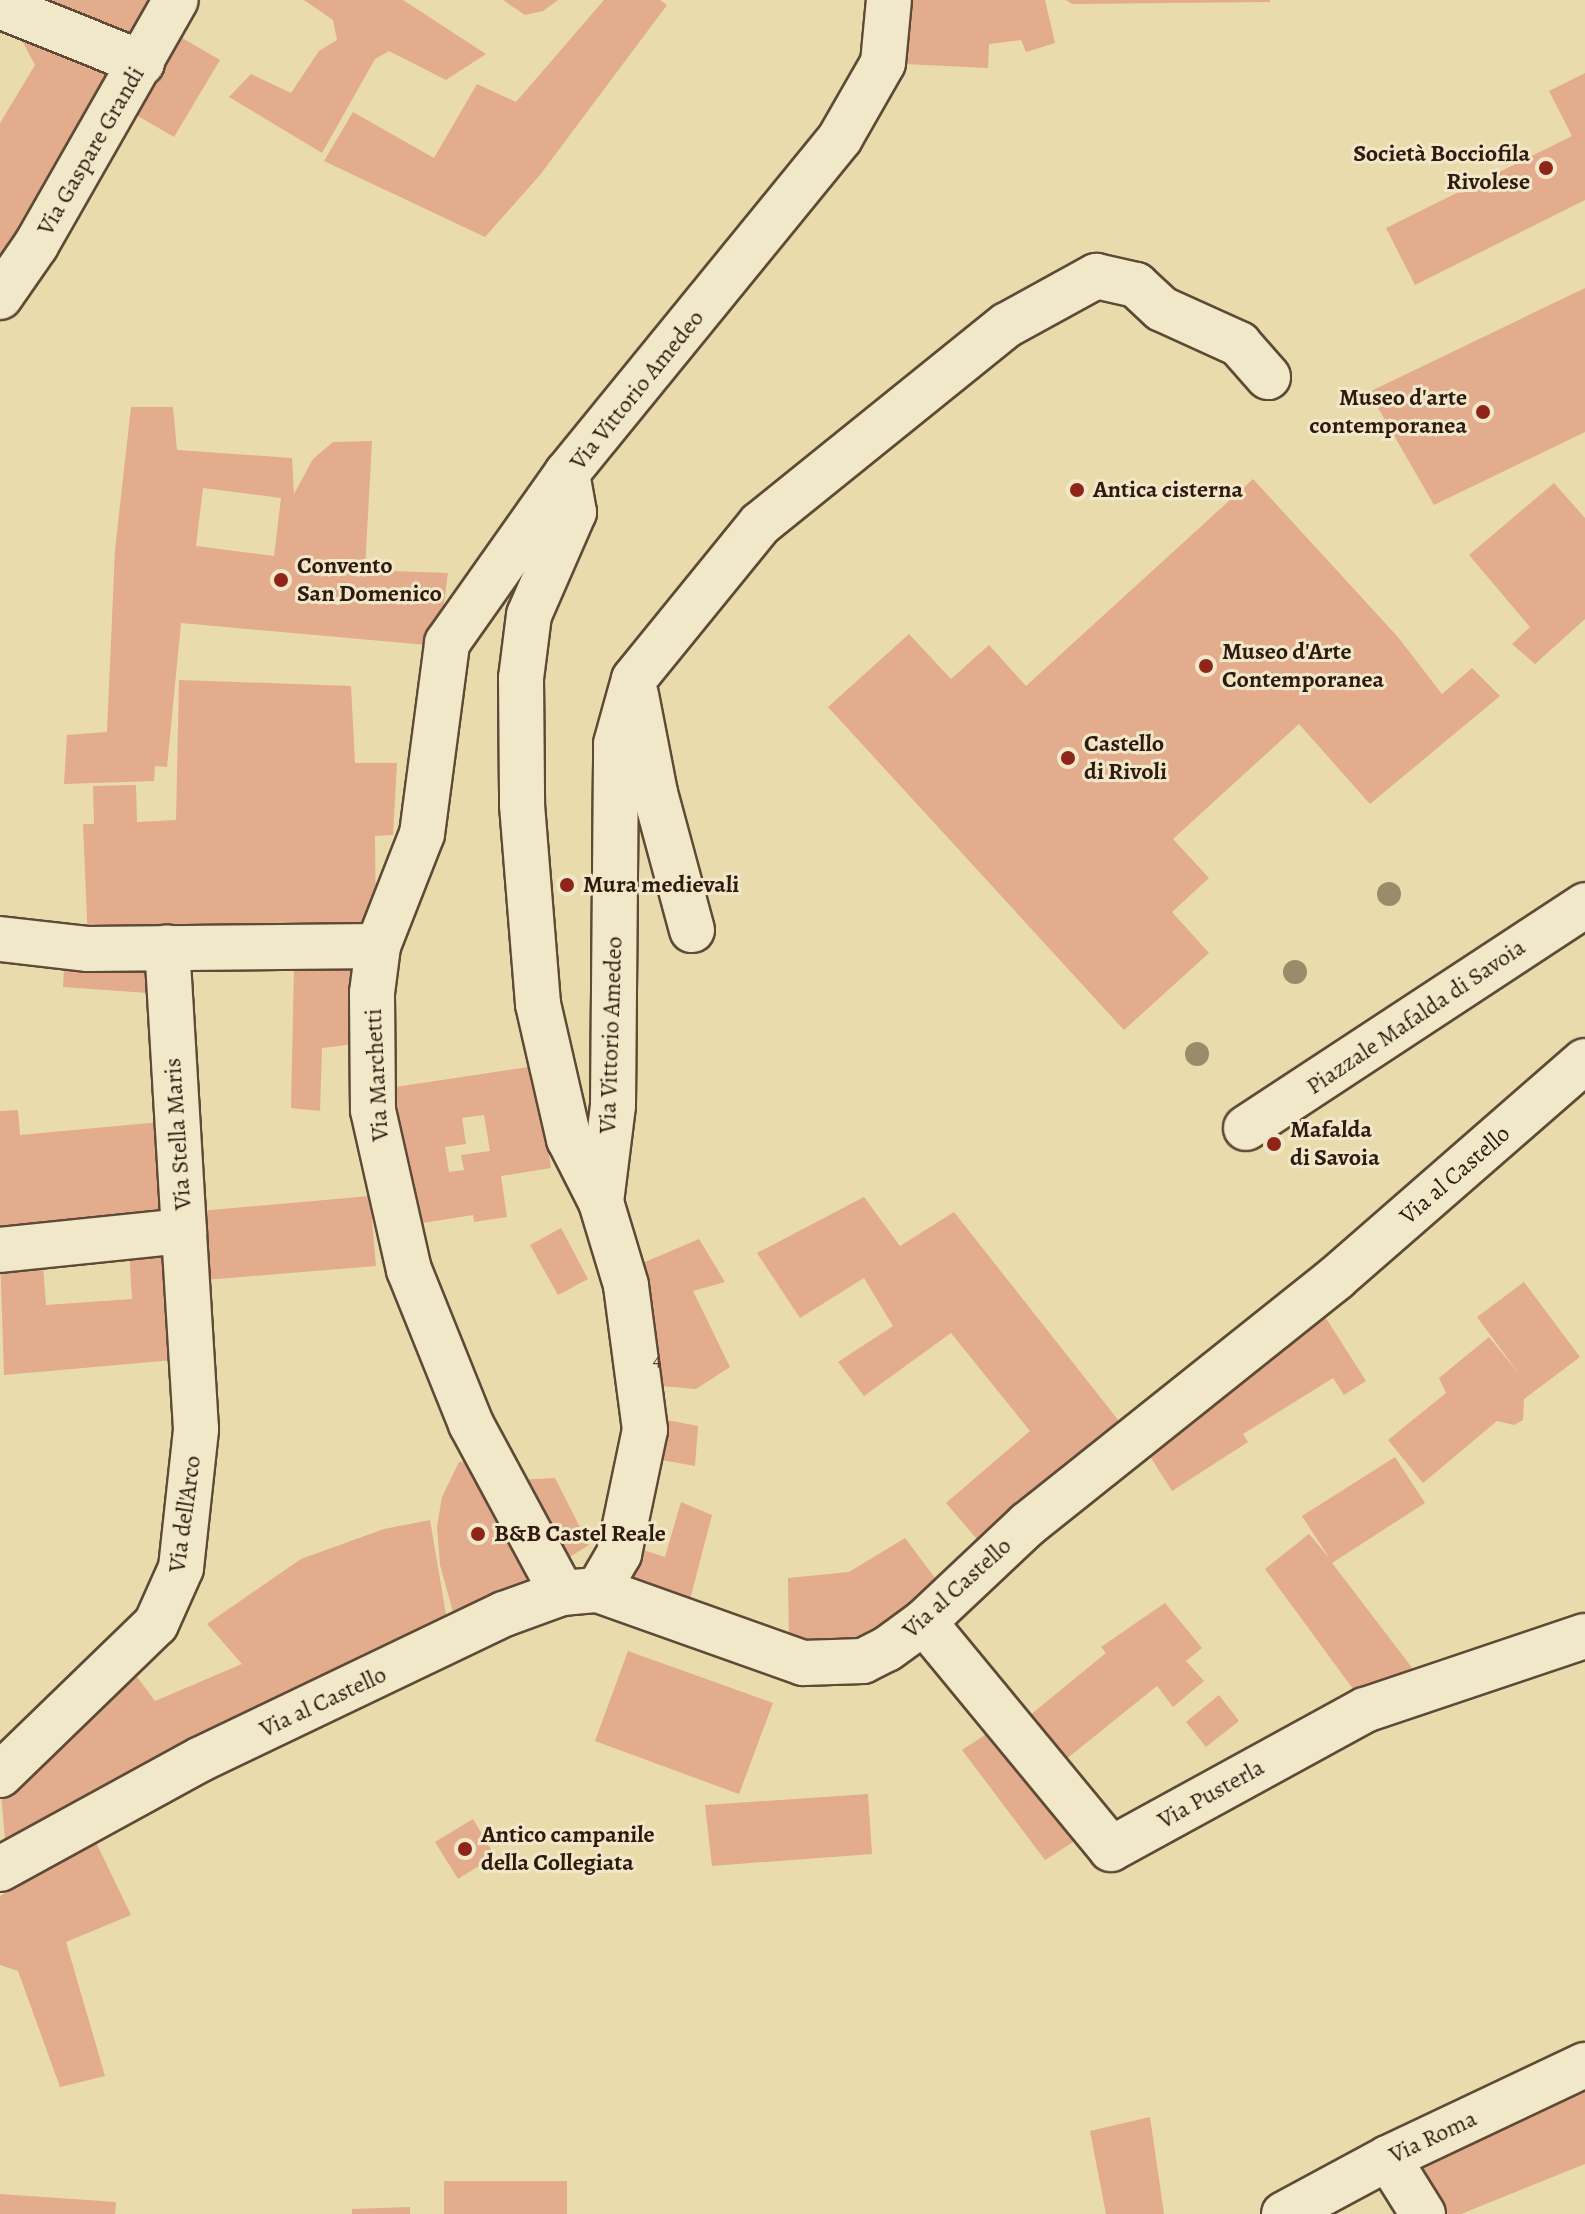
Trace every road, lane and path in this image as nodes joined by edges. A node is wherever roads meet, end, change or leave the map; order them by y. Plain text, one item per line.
1 (176, 0) edge
2 (889, 0) edge
3 (0, 6) edge
4 (142, 63) junction
5 (0, 297) edge
6 (1268, 377) dead end
7 (567, 473) junction
8 (634, 679) junction
9 (1585, 905) edge
10 (692, 930) dead end
11 (0, 939) edge
12 (378, 946) junction
13 (167, 948) junction
14 (1585, 1061) edge
15 (1246, 1128) dead end
16 (601, 1202) junction
17 (184, 1231) junction
18 (0, 1250) edge
19 (580, 1592) junction
20 (924, 1622) junction
21 (1585, 1636) edge
22 (0, 1775) edge
23 (0, 1869) edge
24 (1585, 2065) edge
25 (1388, 2158) junction
26 (1284, 2214) edge
27 (1423, 2214) edge

1 - 4 street, Via Gaspare Grandi
2 - 7 street, Via Vittorio Amedeo
3 - 4 street
4 - 5 street, Via Gaspare Grandi
6 - 8 street, Via Vittorio Amedeo
7 - 12 street, Via Marchetti
7 - 16 street, Via Vittorio Amedeo
8 - 10 street
8 - 16 street, Via Vittorio Amedeo
9 - 15 street, Piazzale Mafalda di Savoia
11 - 13 street
12 - 13 street
12 - 19 street, Via Marchetti
13 - 17 street, Via Stella Maris
14 - 20 street, Via al Castello
16 - 19 street, Via Vittorio Amedeo
17 - 18 street, Via Stella Maris
17 - 22 street, Via dell'Arco
19 - 20 street, Via al Castello
19 - 23 street, Via al Castello
20 - 21 street, Via Pusterla
24 - 25 street, Via Roma
25 - 26 street, Via Roma
25 - 27 street

